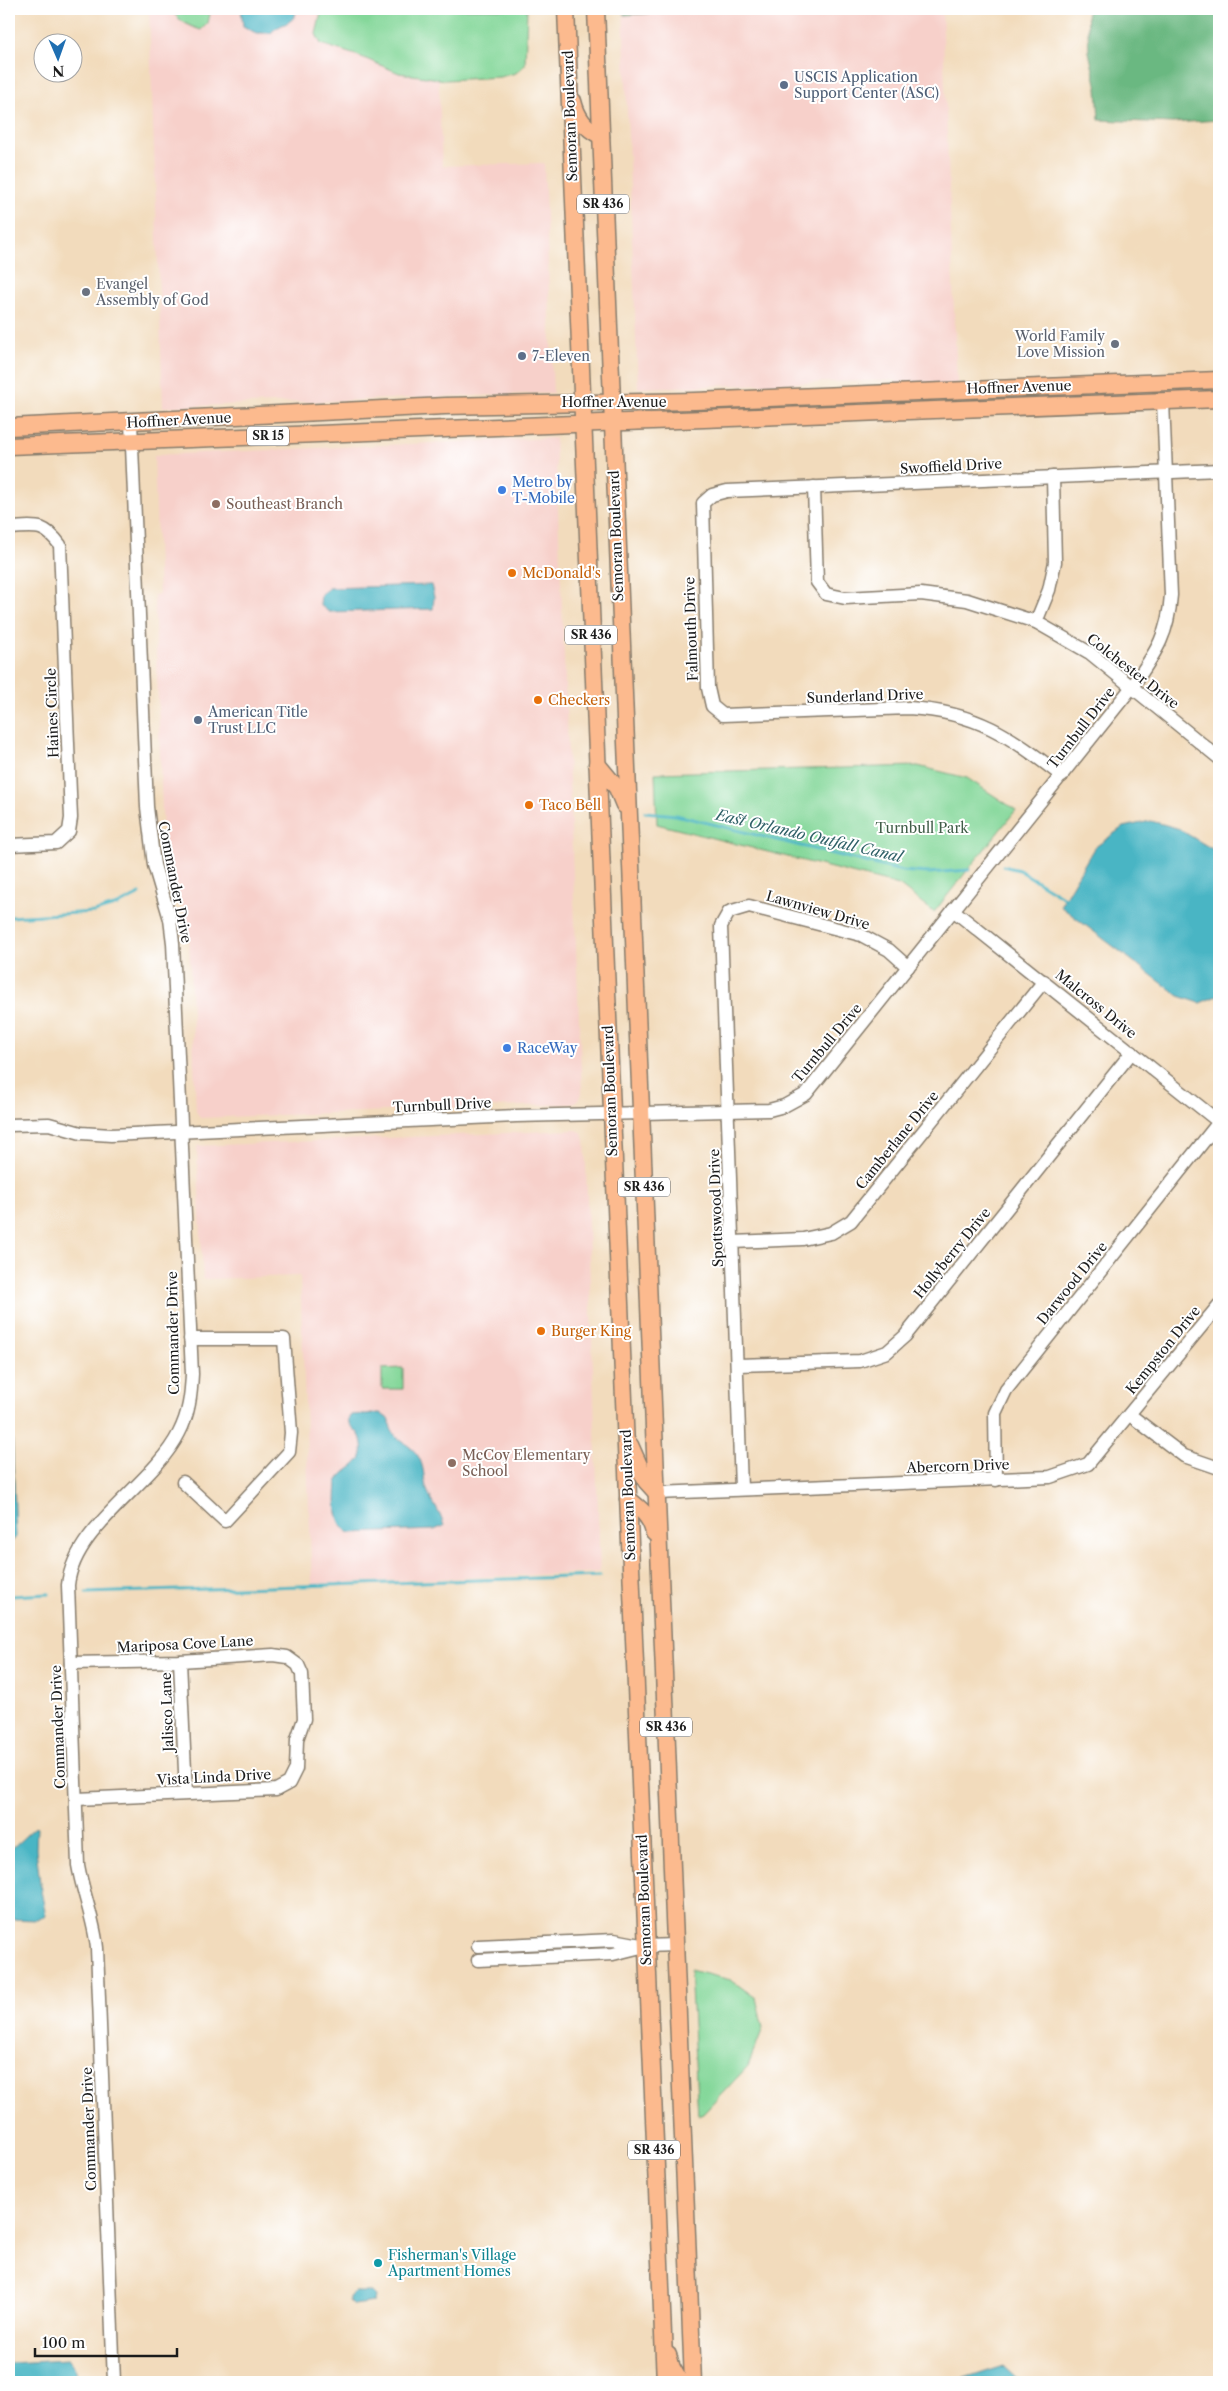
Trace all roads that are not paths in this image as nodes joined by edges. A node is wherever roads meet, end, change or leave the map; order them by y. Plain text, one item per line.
1 (566, 9) edge
2 (596, 9) edge
3 (569, 90) junction
4 (601, 136) junction
5 (1219, 380) edge
6 (1185, 381) junction
7 (1219, 399) edge
8 (1163, 400) junction
9 (582, 402) junction
10 (611, 402) junction
11 (1057, 404) junction
12 (131, 422) junction
13 (583, 423) junction
14 (612, 423) junction
15 (9, 427) edge
16 (132, 441) junction
17 (9, 446) edge
18 (1219, 470) edge
19 (1166, 473) junction
20 (1053, 477) junction
21 (814, 487) junction
22 (702, 519) joint
23 (9, 528) edge
24 (1036, 622) junction
25 (1132, 687) junction
26 (740, 716) joint
27 (1219, 758) edge
28 (596, 764) junction
29 (1062, 776) junction
30 (628, 817) junction
31 (9, 845) edge
32 (953, 910) junction
33 (720, 926) joint
34 (908, 967) junction
35 (1044, 981) junction
36 (1132, 1052) junction
37 (641, 1112) junction
38 (728, 1112) junction
39 (611, 1114) junction
40 (1219, 1122) edge
41 (9, 1125) edge
42 (181, 1132) junction
43 (732, 1242) junction
44 (1219, 1305) edge
45 (190, 1339) junction
46 (738, 1365) junction
47 (1130, 1415) junction
48 (626, 1434) junction
49 (1219, 1468) edge
50 (996, 1480) junction
51 (183, 1482) dead end
52 (741, 1488) junction
53 (657, 1493) junction
54 (628, 1499) junction
55 (659, 1555) junction
56 (180, 1661) junction
57 (71, 1664) junction
58 (298, 1665) joint
59 (186, 1793) junction
60 (77, 1799) junction
61 (675, 1945) junction
62 (478, 1946) dead end
63 (646, 1946) junction
64 (478, 1960) dead end
65 (660, 2324) junction
66 (114, 2382) edge
67 (664, 2382) edge
68 (680, 2382) edge
69 (693, 2382) edge

1 - 3 main road, Semoran Boulevard / SR 436
2 - 4 main road, Semoran Boulevard / SR 436
3 - 4 main road
3 - 9 main road, Semoran Boulevard / SR 436
4 - 10 main road, Semoran Boulevard / SR 436
5 - 6 main road, Hoffner Avenue / SR 15
6 - 10 main road, Hoffner Avenue / SR 15
6 - 11 main road
7 - 8 main road, Hoffner Avenue / SR 15
8 - 11 main road, Hoffner Avenue / SR 15
8 - 19 street, Turnbull Drive
9 - 10 main road, Hoffner Avenue / SR 15
9 - 12 main road, Hoffner Avenue / SR 15
9 - 13 main road, Semoran Boulevard / SR 436
10 - 14 main road, Semoran Boulevard / SR 436
11 - 14 main road, Hoffner Avenue / SR 15
12 - 15 main road, Hoffner Avenue / SR 15
12 - 16 street, Commander Drive
13 - 14 main road, Hoffner Avenue / SR 15
13 - 16 main road, Hoffner Avenue / SR 15
13 - 28 main road, Semoran Boulevard / SR 436
14 - 30 main road, Semoran Boulevard / SR 436
16 - 17 main road, Hoffner Avenue / SR 15
16 - 42 street, Commander Drive
18 - 19 street, Swoffield Drive
19 - 20 street, Swoffield Drive
19 - 25 street, Turnbull Drive
20 - 21 street, Swoffield Drive
20 - 24 street
21 - 22 street, Swoffield Drive
21 - 24 street, Colchester Drive
22 - 26 street, Falmouth Drive
23 - 31 street, Haines Circle
24 - 25 street, Colchester Drive
25 - 27 street, Colchester Drive
25 - 29 street, Turnbull Drive
26 - 29 street, Sunderland Drive
28 - 30 main road
28 - 39 main road, Semoran Boulevard / SR 436
29 - 32 street, Turnbull Drive
30 - 37 main road, Semoran Boulevard / SR 436
32 - 34 street, Turnbull Drive
32 - 35 street, Malcross Drive
33 - 34 street, Lawnview Drive
33 - 38 street, Spottswood Drive
34 - 38 street, Turnbull Drive
35 - 36 street, Malcross Drive
35 - 43 street, Camberlane Drive
36 - 40 street, Malcross Drive
36 - 46 street, Hollyberry Drive
37 - 38 street, Turnbull Drive
37 - 39 street, Turnbull Drive
37 - 53 main road, Semoran Boulevard / SR 436
38 - 43 street, Spottswood Drive
39 - 42 street, Turnbull Drive
39 - 48 main road, Semoran Boulevard / SR 436
40 - 50 street, Darwood Drive
41 - 42 street, Turnbull Drive
42 - 45 street, Commander Drive
43 - 46 street, Spottswood Drive
44 - 47 street, Kempston Drive
45 - 51 street
45 - 57 street, Commander Drive
46 - 52 street, Spottswood Drive
47 - 49 street
47 - 50 street, Abercorn Drive
48 - 53 main road
48 - 54 main road, Semoran Boulevard / SR 436
50 - 52 street, Abercorn Drive
52 - 53 street, Abercorn Drive
53 - 55 main road, Semoran Boulevard / SR 436
54 - 55 main road
54 - 63 main road, Semoran Boulevard / SR 436
55 - 61 main road, Semoran Boulevard / SR 436
56 - 57 street, Mariposa Cove Lane
56 - 58 street, Mariposa Cove Lane
56 - 59 street, Jalisco Lane
57 - 60 street, Commander Drive
58 - 59 street, Vista Linda Drive
59 - 60 street, Vista Linda Drive
60 - 66 street, Commander Drive
61 - 63 street
61 - 69 main road, Semoran Boulevard / SR 436
62 - 63 street
63 - 64 street
63 - 65 main road, Semoran Boulevard / SR 436
65 - 67 main road, Semoran Boulevard / SR 436
65 - 68 main road

